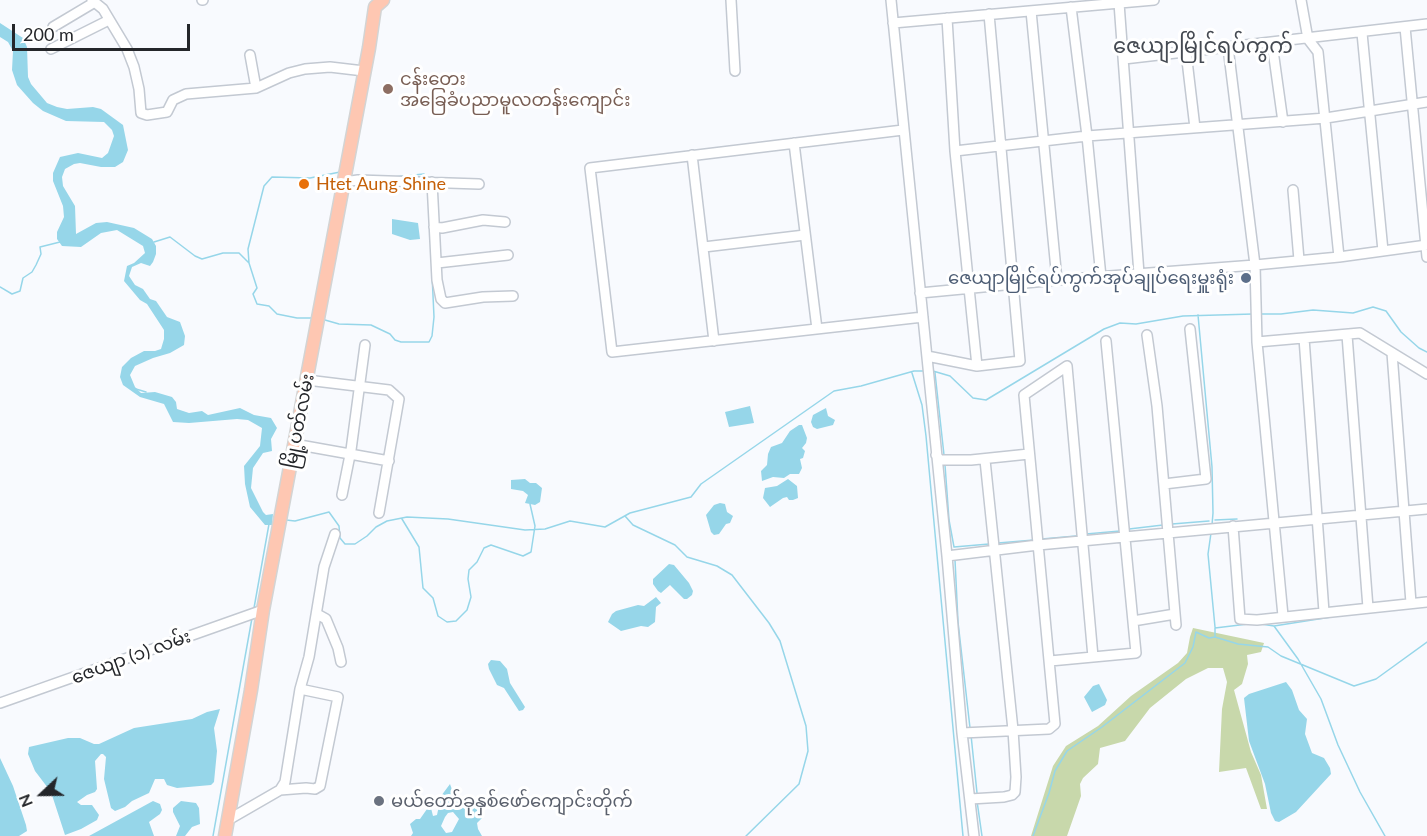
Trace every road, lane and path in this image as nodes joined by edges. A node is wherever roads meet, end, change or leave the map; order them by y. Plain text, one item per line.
1 (731, 0) edge
2 (891, 0) edge
3 (1154, 0) edge
4 (1301, 0) edge
5 (94, 1) edge
6 (377, 2) edge
7 (1119, 3) junction
8 (1071, 7) junction
9 (1031, 11) junction
10 (989, 14) junction
11 (947, 18) junction
12 (109, 20) junction
13 (893, 23) junction
14 (1427, 24) edge
15 (54, 27) dead end
16 (1405, 27) junction
17 (1362, 33) junction
18 (1308, 39) junction
19 (1272, 43) junction
20 (1228, 47) junction
21 (51, 50) dead end
22 (1186, 52) junction
23 (250, 55) dead end
24 (1124, 58) junction
25 (364, 71) junction
26 (735, 71) dead end
27 (256, 88) junction
28 (1427, 102) edge
29 (1413, 104) junction
30 (1370, 111) junction
31 (1326, 118) junction
32 (1283, 122) junction
33 (1238, 125) junction
34 (1195, 128) junction
35 (903, 130) junction
36 (1130, 134) junction
37 (1087, 136) junction
38 (1043, 142) junction
39 (794, 143) junction
40 (1001, 147) junction
41 (955, 151) junction
42 (692, 155) junction
43 (344, 182) junction
44 (432, 182) junction
45 (479, 184) dead end
46 (1293, 190) dead end
47 (505, 222) dead end
48 (434, 227) junction
49 (805, 235) junction
50 (1426, 245) edge
51 (704, 247) junction
52 (1383, 251) junction
53 (508, 255) dead end
54 (1339, 257) junction
55 (1427, 257) edge
56 (1299, 260) junction
57 (436, 263) junction
58 (1255, 265) junction
59 (1139, 274) junction
60 (1101, 277) junction
61 (1057, 280) junction
62 (1012, 286) junction
63 (970, 289) junction
64 (920, 293) junction
65 (513, 296) dead end
66 (923, 317) junction
67 (817, 329) junction
68 (1191, 329) dead end
69 (1147, 334) dead end
70 (1347, 334) junction
71 (1304, 338) junction
72 (714, 341) junction
73 (1106, 341) dead end
74 (1257, 342) junction
75 (365, 345) dead end
76 (1392, 353) junction
77 (927, 359) junction
78 (977, 366) junction
79 (1427, 374) edge
80 (307, 380) junction
81 (359, 386) junction
82 (294, 444) junction
83 (1029, 454) junction
84 (350, 455) junction
85 (936, 455) junction
86 (986, 460) junction
87 (388, 461) junction
88 (1164, 484) junction
89 (342, 495) dead end
90 (1427, 509) edge
91 (1404, 511) junction
92 (379, 513) dead end
93 (1361, 515) junction
94 (1317, 519) junction
95 (1275, 522) junction
96 (1233, 526) junction
97 (1168, 533) junction
98 (334, 534) dead end
99 (1125, 538) junction
100 (1082, 541) junction
101 (1038, 545) junction
102 (994, 550) junction
103 (947, 556) junction
104 (1427, 602) edge
105 (1412, 603) junction
106 (1368, 608) junction
107 (263, 610) junction
108 (1324, 612) junction
109 (317, 614) junction
110 (1174, 614) junction
111 (1283, 616) junction
112 (1133, 621) junction
113 (1176, 625) dead end
114 (1093, 657) junction
115 (1050, 661) junction
116 (341, 662) dead end
117 (300, 689) junction
118 (0, 703) edge
119 (1013, 730) junction
120 (962, 733) junction
121 (280, 790) junction
122 (970, 799) junction
123 (228, 820) junction
124 (225, 836) edge
125 (974, 836) edge

1 - 26 street
2 - 13 street
3 - 7 street
4 - 18 street
5 - 12 street
5 - 15 street
6 - 25 main road, မြို့ပတ်လမ်း
7 - 8 street
7 - 24 street
8 - 9 street
8 - 37 street
9 - 10 street
9 - 38 street
10 - 11 street
10 - 40 street
11 - 13 street
11 - 41 street
12 - 21 street
12 - 27 street
13 - 35 street
14 - 16 street
16 - 17 street
16 - 29 street
17 - 18 street
17 - 30 street
18 - 19 street
18 - 31 street
19 - 20 street
19 - 32 street
20 - 22 street
20 - 33 street
22 - 24 street
22 - 34 street
23 - 27 street
24 - 36 street
25 - 27 street
25 - 43 main road, မြို့ပတ်လမ်း
28 - 29 street
29 - 30 street
29 - 50 street
30 - 31 street
30 - 52 street
31 - 32 street
31 - 54 street
32 - 33 street
33 - 34 street
33 - 58 street
34 - 36 street
35 - 39 street
35 - 64 street
36 - 37 street
36 - 59 street
37 - 38 street
37 - 60 street
38 - 40 street
38 - 61 street
39 - 42 street
39 - 49 street
40 - 41 street
40 - 62 street
41 - 63 street
42 - 51 street
42 - 72 street
43 - 44 street
43 - 80 main road, မြို့ပတ်လမ်း
44 - 45 street
44 - 48 street
46 - 56 street
47 - 48 street
48 - 57 street
49 - 51 street
49 - 67 street
50 - 52 street
50 - 55 street
51 - 72 street
52 - 54 street
53 - 57 street
54 - 56 street
56 - 58 street
57 - 65 street
58 - 59 street
58 - 74 street
59 - 60 street
60 - 61 street
61 - 62 street
62 - 63 street
62 - 78 street
63 - 64 street
63 - 78 street
64 - 66 street
66 - 67 street
66 - 77 street
67 - 72 street
68 - 88 street
69 - 88 street
70 - 71 street
70 - 76 street
70 - 93 street
71 - 74 street
71 - 94 street
73 - 99 street
74 - 95 street
75 - 81 street
76 - 79 street
76 - 91 street
77 - 78 street
77 - 85 street
80 - 81 street
80 - 82 main road, မြို့ပတ်လမ်း
81 - 84 street
81 - 87 street
82 - 84 street
82 - 107 main road, မြို့ပတ်လမ်း
83 - 86 street
83 - 100 street
83 - 101 street
84 - 87 street
84 - 89 street
85 - 86 street
85 - 103 street
86 - 102 street
87 - 92 street
88 - 97 street
90 - 91 street
91 - 93 street
91 - 105 street
93 - 94 street
93 - 106 street
94 - 95 street
94 - 108 street
95 - 96 street
95 - 111 street
96 - 97 street
96 - 111 street
97 - 99 street
97 - 110 street
98 - 109 street
99 - 100 street
99 - 112 street
100 - 101 street
100 - 114 street
101 - 102 street
101 - 115 street
102 - 103 street
102 - 119 street
103 - 120 street
104 - 105 street
105 - 106 street
106 - 108 street
107 - 118 street, ဇေယျာ (၁) လမ်း
107 - 123 main road, မြို့ပတ်လမ်း
108 - 111 street
109 - 116 street
109 - 117 street
110 - 112 street
110 - 113 street
112 - 114 street
114 - 115 street
115 - 119 street
117 - 121 street
117 - 121 street
119 - 120 street
119 - 122 street
120 - 122 street
121 - 123 street
122 - 125 street
123 - 124 main road, မြို့ပတ်လမ်း

